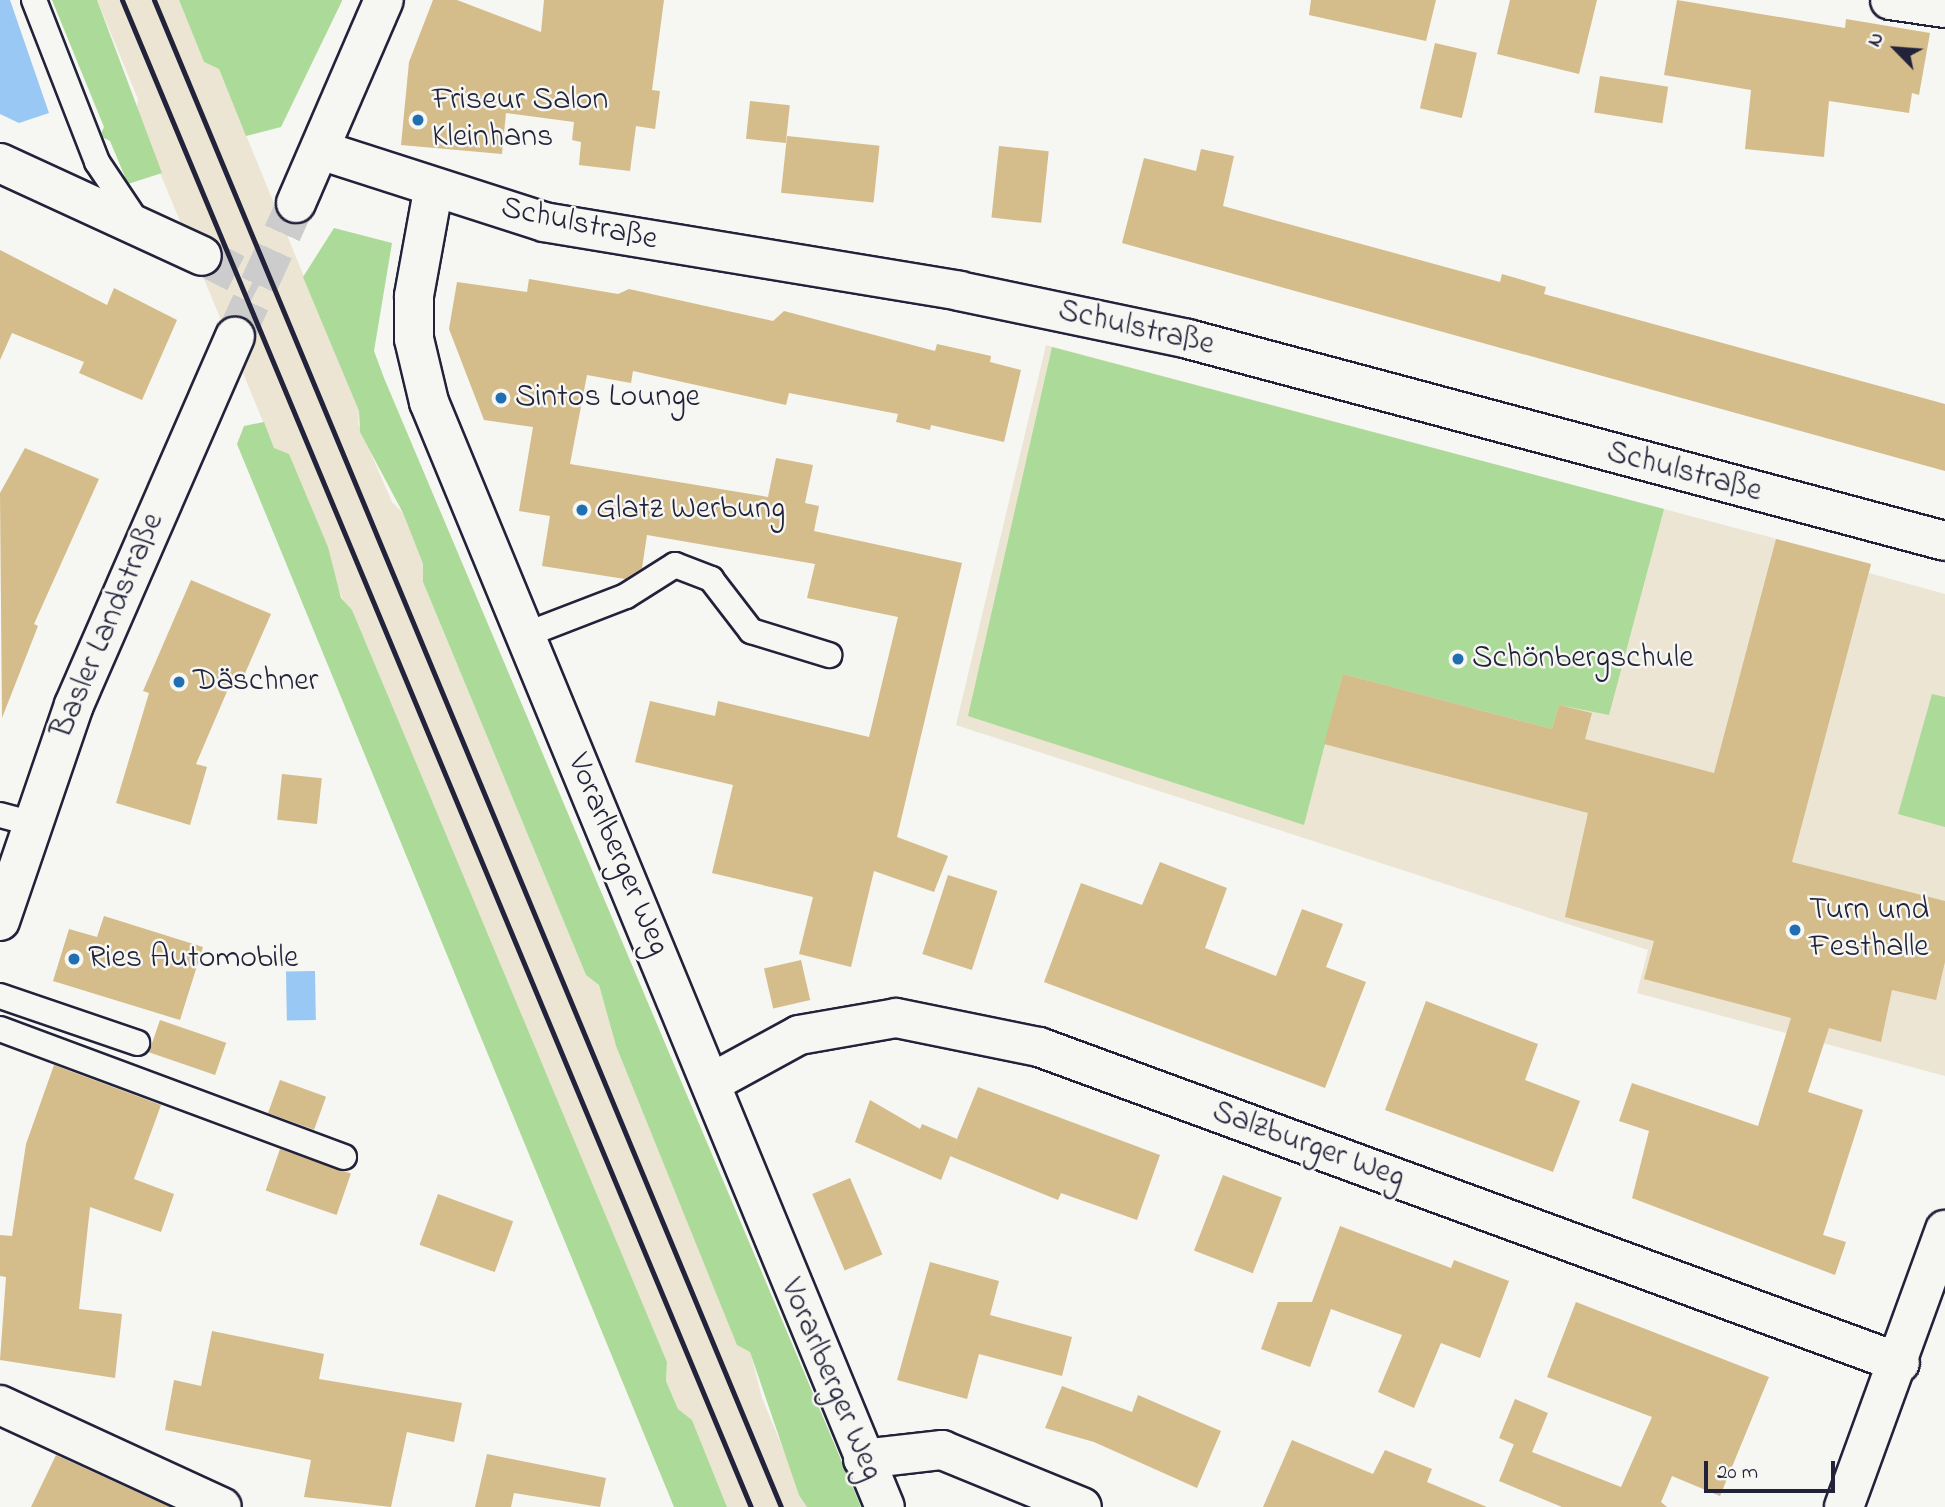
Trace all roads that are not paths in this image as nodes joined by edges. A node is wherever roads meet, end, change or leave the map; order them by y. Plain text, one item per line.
1 (34, 0) edge
2 (384, 0) edge
3 (1890, 0) edge
4 (1945, 8) edge
5 (320, 150) junction
6 (0, 163) edge
7 (433, 191) junction
8 (296, 203) tunnel mouth
9 (139, 226) junction
10 (202, 256) tunnel mouth
11 (235, 337) tunnel mouth
12 (1945, 541) edge
13 (525, 635) junction
14 (829, 655) dead end
15 (15, 819) edge
16 (0, 921) edge
17 (0, 996) edge
18 (0, 1029) edge
19 (137, 1043) dead end
20 (711, 1083) junction
21 (344, 1157) dead end
22 (1945, 1230) edge
23 (1900, 1363) junction
24 (0, 1405) edge
25 (863, 1459) junction
26 (222, 1507) edge
27 (885, 1507) edge
28 (1082, 1507) edge
29 (1844, 1507) edge

1 - 9 lane
2 - 5 street
3 - 4 street
5 - 7 street, Schulstraße
5 - 8 street
6 - 9 street
7 - 12 street, Schulstraße
7 - 13 street, Vorarlberger Weg
9 - 10 street
11 - 15 street, Basler Landstraße
13 - 14 lane
13 - 20 street, Vorarlberger Weg
15 - 16 street, Basler Landstraße
17 - 19 lane
18 - 21 lane
20 - 23 street, Salzburger Weg
20 - 25 street, Vorarlberger Weg
22 - 23 street
23 - 29 street
24 - 26 street
25 - 27 street, Vorarlberger Weg
25 - 28 street

